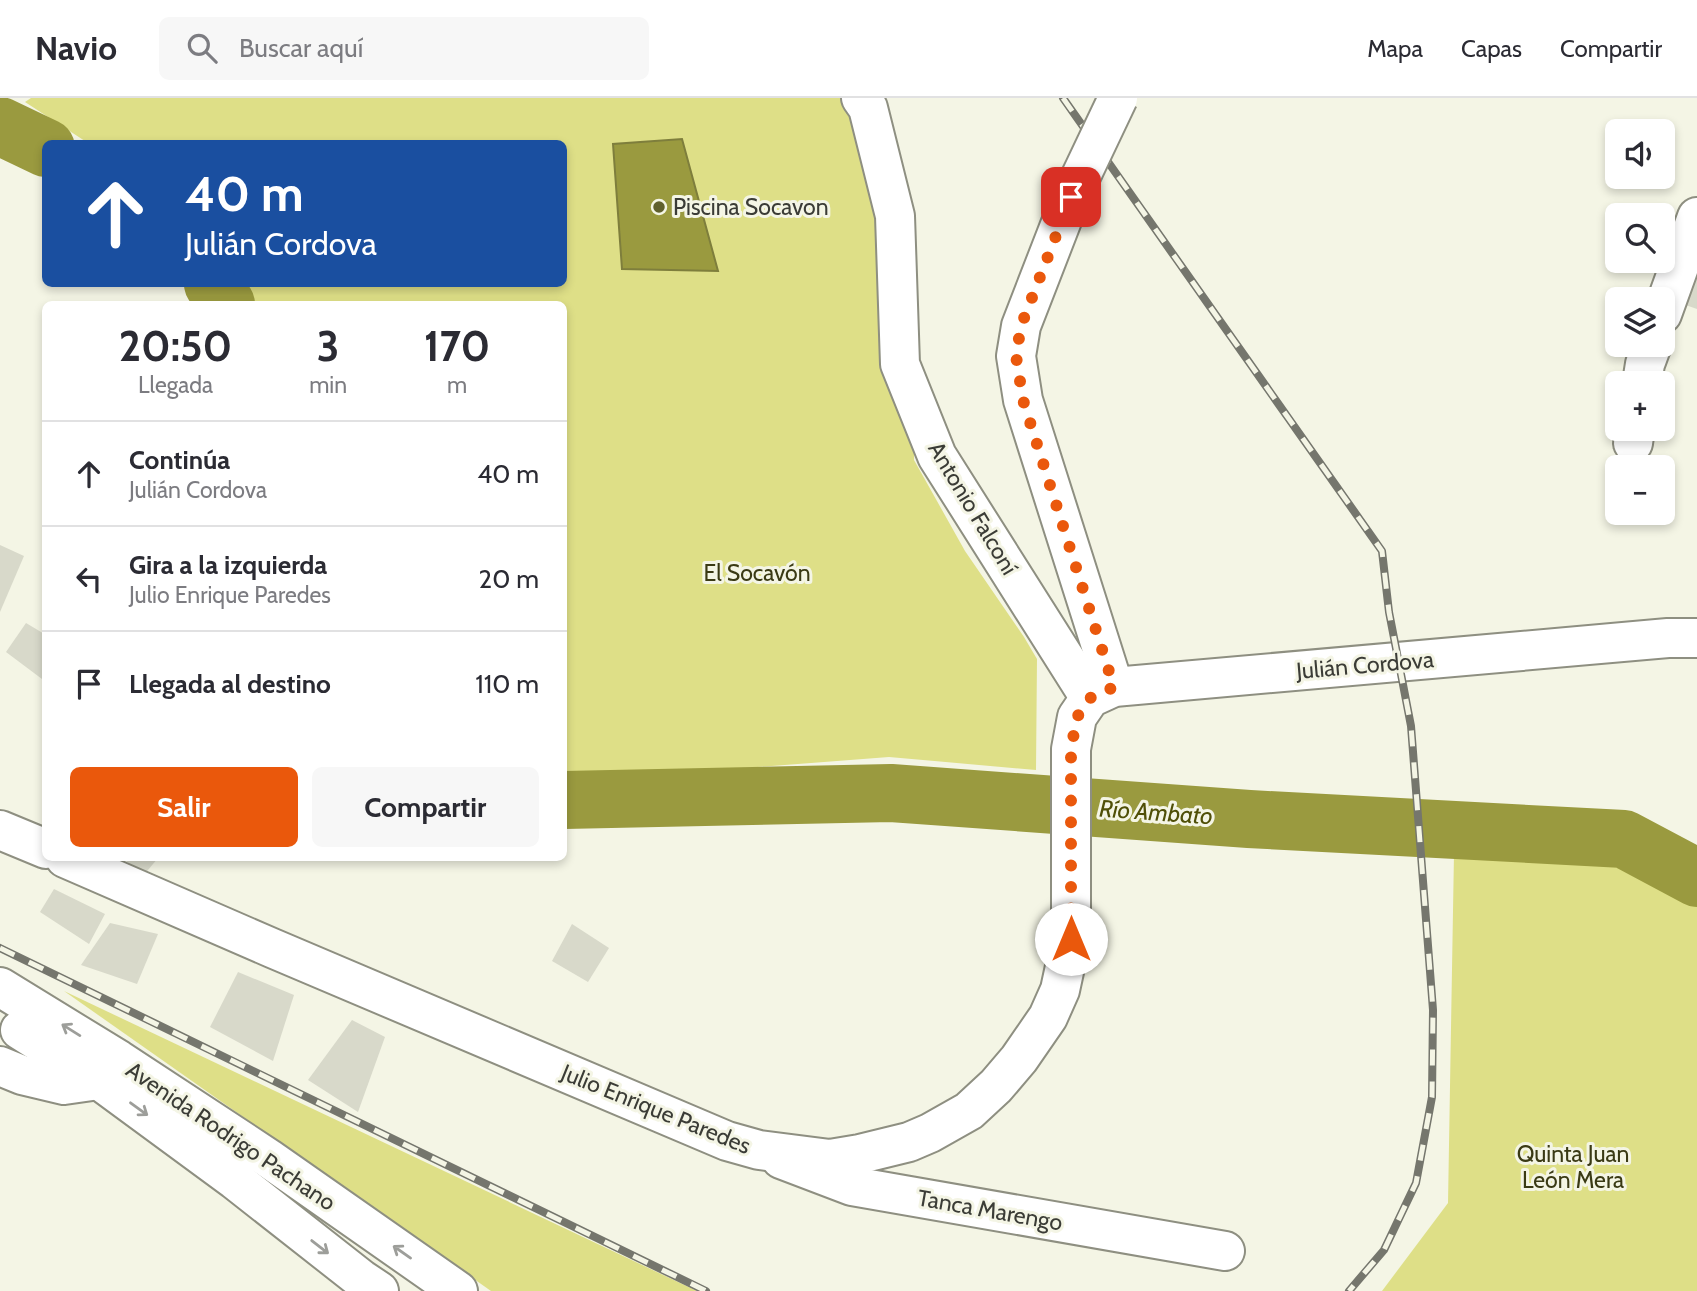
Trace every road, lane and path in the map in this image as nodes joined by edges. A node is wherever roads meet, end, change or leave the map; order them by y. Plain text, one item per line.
1 (861, 98) edge
2 (1118, 98) edge
3 (1697, 216) edge
4 (1672, 287) edge
5 (1687, 646) edge
6 (1102, 693) junction
7 (0, 830) edge
8 (42, 847) edge
9 (72, 861) edge
10 (0, 987) edge
11 (0, 1018) edge
12 (0, 1066) edge
13 (109, 1070) junction
14 (759, 1150) junction
15 (1225, 1251) dead end
16 (379, 1291) edge
17 (458, 1291) edge

1 - 6 main road, Antonio Falconí
2 - 6 main road, bridge
3 - 4 main road
5 - 6 main road, Julián Cordova
6 - 14 main road, Julio Enrique Paredes
7 - 8 main road
9 - 14 main road, Julio Enrique Paredes
13 -> 10 main road, Avenida Rodrigo Pachano
11 - 13 main road, Avenida Rodrigo Pachano
12 - 13 main road
13 -> 16 main road, Avenida Rodrigo Pachano
17 -> 13 main road, Avenida Rodrigo Pachano
14 - 15 main road, Tanca Marengo

